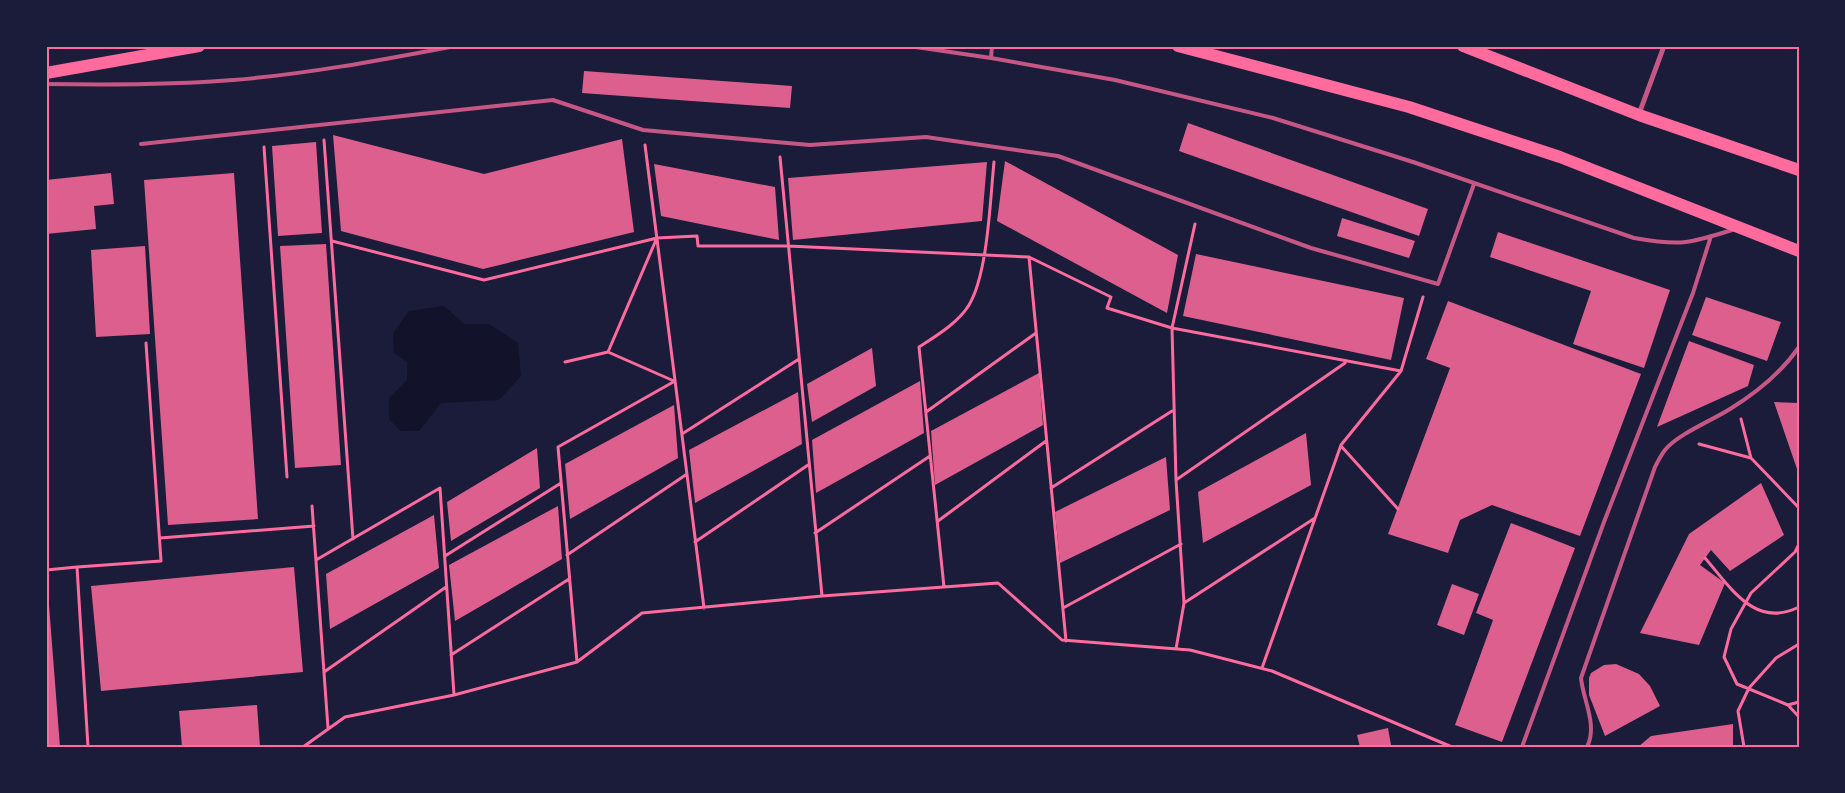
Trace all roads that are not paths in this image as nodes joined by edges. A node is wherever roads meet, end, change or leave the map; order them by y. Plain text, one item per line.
1 (199, 46) edge
2 (455, 46) edge
3 (909, 46) edge
4 (992, 46) edge
5 (1178, 46) edge
6 (1463, 46) edge
7 (1664, 46) edge
8 (991, 58) junction
9 (46, 73) edge
10 (46, 84) edge
11 (1639, 115) junction
12 (141, 144) dead end
13 (1799, 170) edge
14 (1474, 184) junction
15 (1739, 227) junction
16 (1711, 236) junction
17 (1799, 250) edge
18 (1799, 347) edge
19 (1522, 747) edge
20 (1587, 747) edge

1 - 9 main road
2 - 10 lane
3 - 8 lane
4 - 8 lane
5 - 15 main road
6 - 11 main road
7 - 11 street
8 - 14 lane
11 - 13 main road
12 - 14 lane
14 - 16 lane
15 - 16 lane
15 - 17 main road
16 - 19 lane
18 - 20 lane

